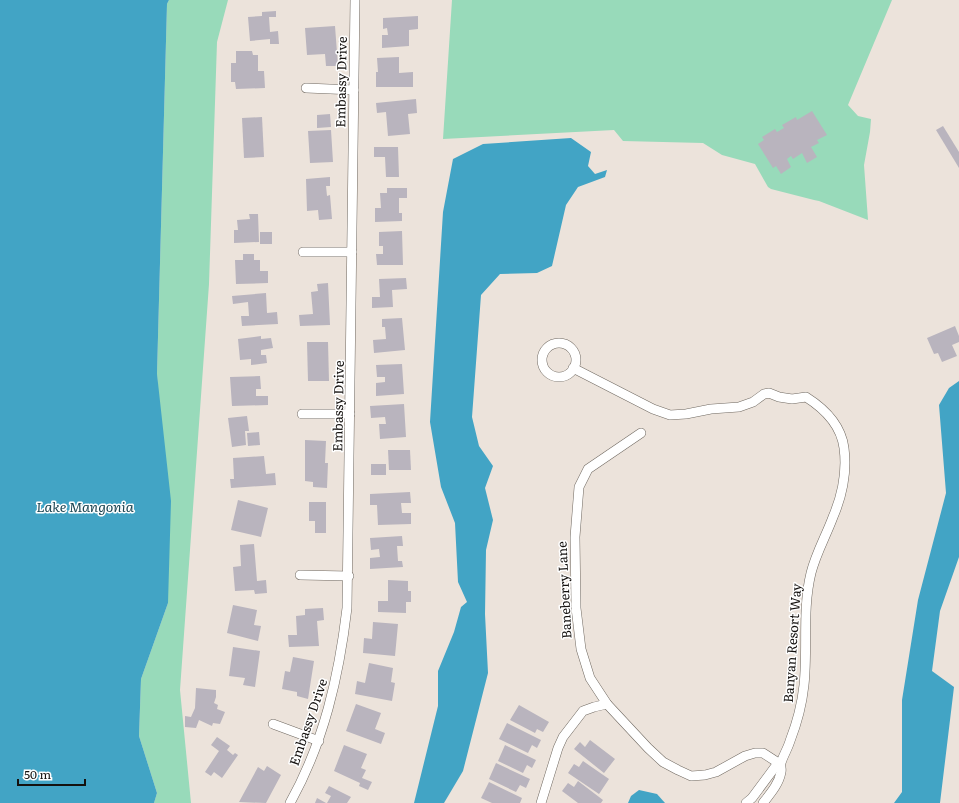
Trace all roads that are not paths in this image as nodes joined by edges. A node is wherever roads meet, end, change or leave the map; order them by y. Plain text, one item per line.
1 (355, 0) edge
2 (306, 88) dead end
3 (354, 90) junction
4 (304, 252) dead end
5 (352, 252) junction
6 (573, 368) dead end
7 (302, 414) dead end
8 (350, 414) junction
9 (641, 433) dead end
10 (300, 575) dead end
11 (349, 576) junction
12 (607, 704) junction
13 (273, 724) dead end
14 (318, 741) junction
15 (780, 764) junction
16 (290, 803) edge
17 (541, 803) edge
18 (746, 803) edge
19 (763, 803) edge

1 - 3 street, Embassy Drive
2 - 3 street
3 - 5 street, Embassy Drive
4 - 5 street
5 - 8 street, Embassy Drive
6 - 15 street, Banyan Resort Way
7 - 8 street
8 - 11 street, Embassy Drive
9 - 12 street, Baneberry Lane
10 - 11 street
11 - 14 street, Embassy Drive
12 - 15 street, Baneberry Lane
12 - 17 street
13 - 14 street
14 - 16 street, Embassy Drive
15 - 18 street, Banyan Resort Way
15 - 19 street, Banyan Resort Way

